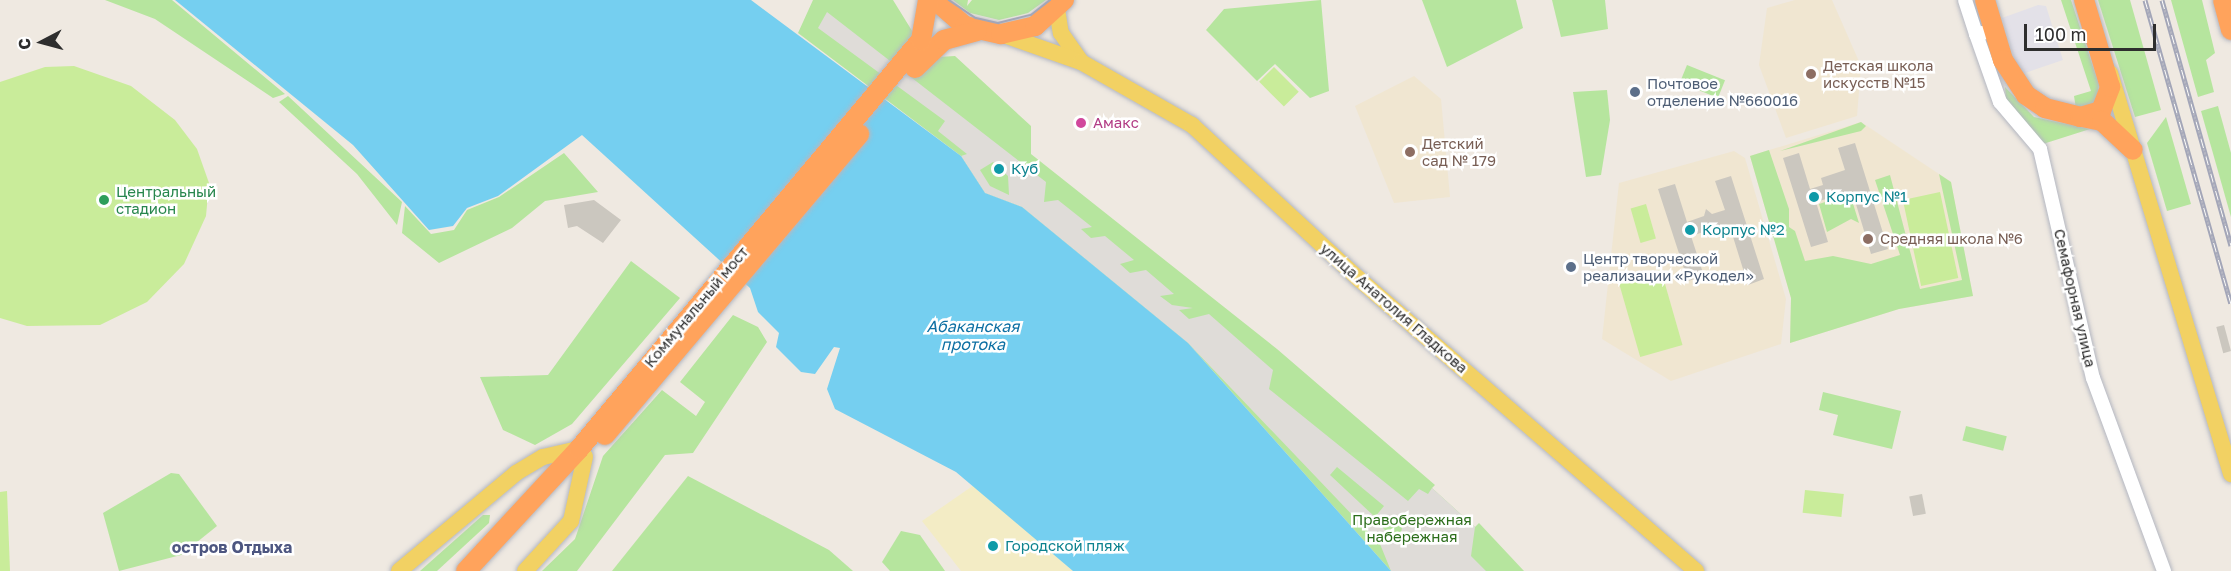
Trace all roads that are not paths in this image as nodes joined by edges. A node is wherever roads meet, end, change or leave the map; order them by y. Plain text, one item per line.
1 (928, 0) edge
2 (935, 0) edge
3 (1965, 0) edge
4 (1984, 0) edge
5 (2084, 0) edge
6 (2223, 0) edge
7 (1061, 5) edge
8 (2231, 30) edge
9 (977, 31) junction
10 (1985, 33) junction
11 (1001, 34) junction
12 (926, 45) junction
13 (2105, 58) junction
14 (1081, 62) junction
15 (2080, 117) junction
16 (2133, 150) junction
17 (582, 453) junction
18 (2231, 474) edge
19 (399, 571) edge
20 (466, 571) edge
21 (483, 571) edge
22 (525, 571) edge
23 (1696, 571) edge
24 (2164, 571) edge

1 - 12 highway
2 - 9 highway
3 - 10 street
4 - 10 highway, Семафорная улица
5 - 13 highway
6 - 8 highway
7 - 11 highway
7 - 14 main road
9 - 11 highway
9 - 12 highway
10 - 15 highway, Семафорная улица
10 - 24 street, Семафорная улица
11 - 14 main road, улица Анатолия Гладкова
12 - 17 highway, Коммунальный мост
13 - 15 highway
13 - 16 main road
14 - 23 main road, улица Анатолия Гладкова
15 - 16 highway, Семафорная улица
16 - 18 main road
17 - 19 main road
17 - 20 highway, Коммунальный мост
17 - 21 highway, Коммунальный мост
17 - 22 main road

